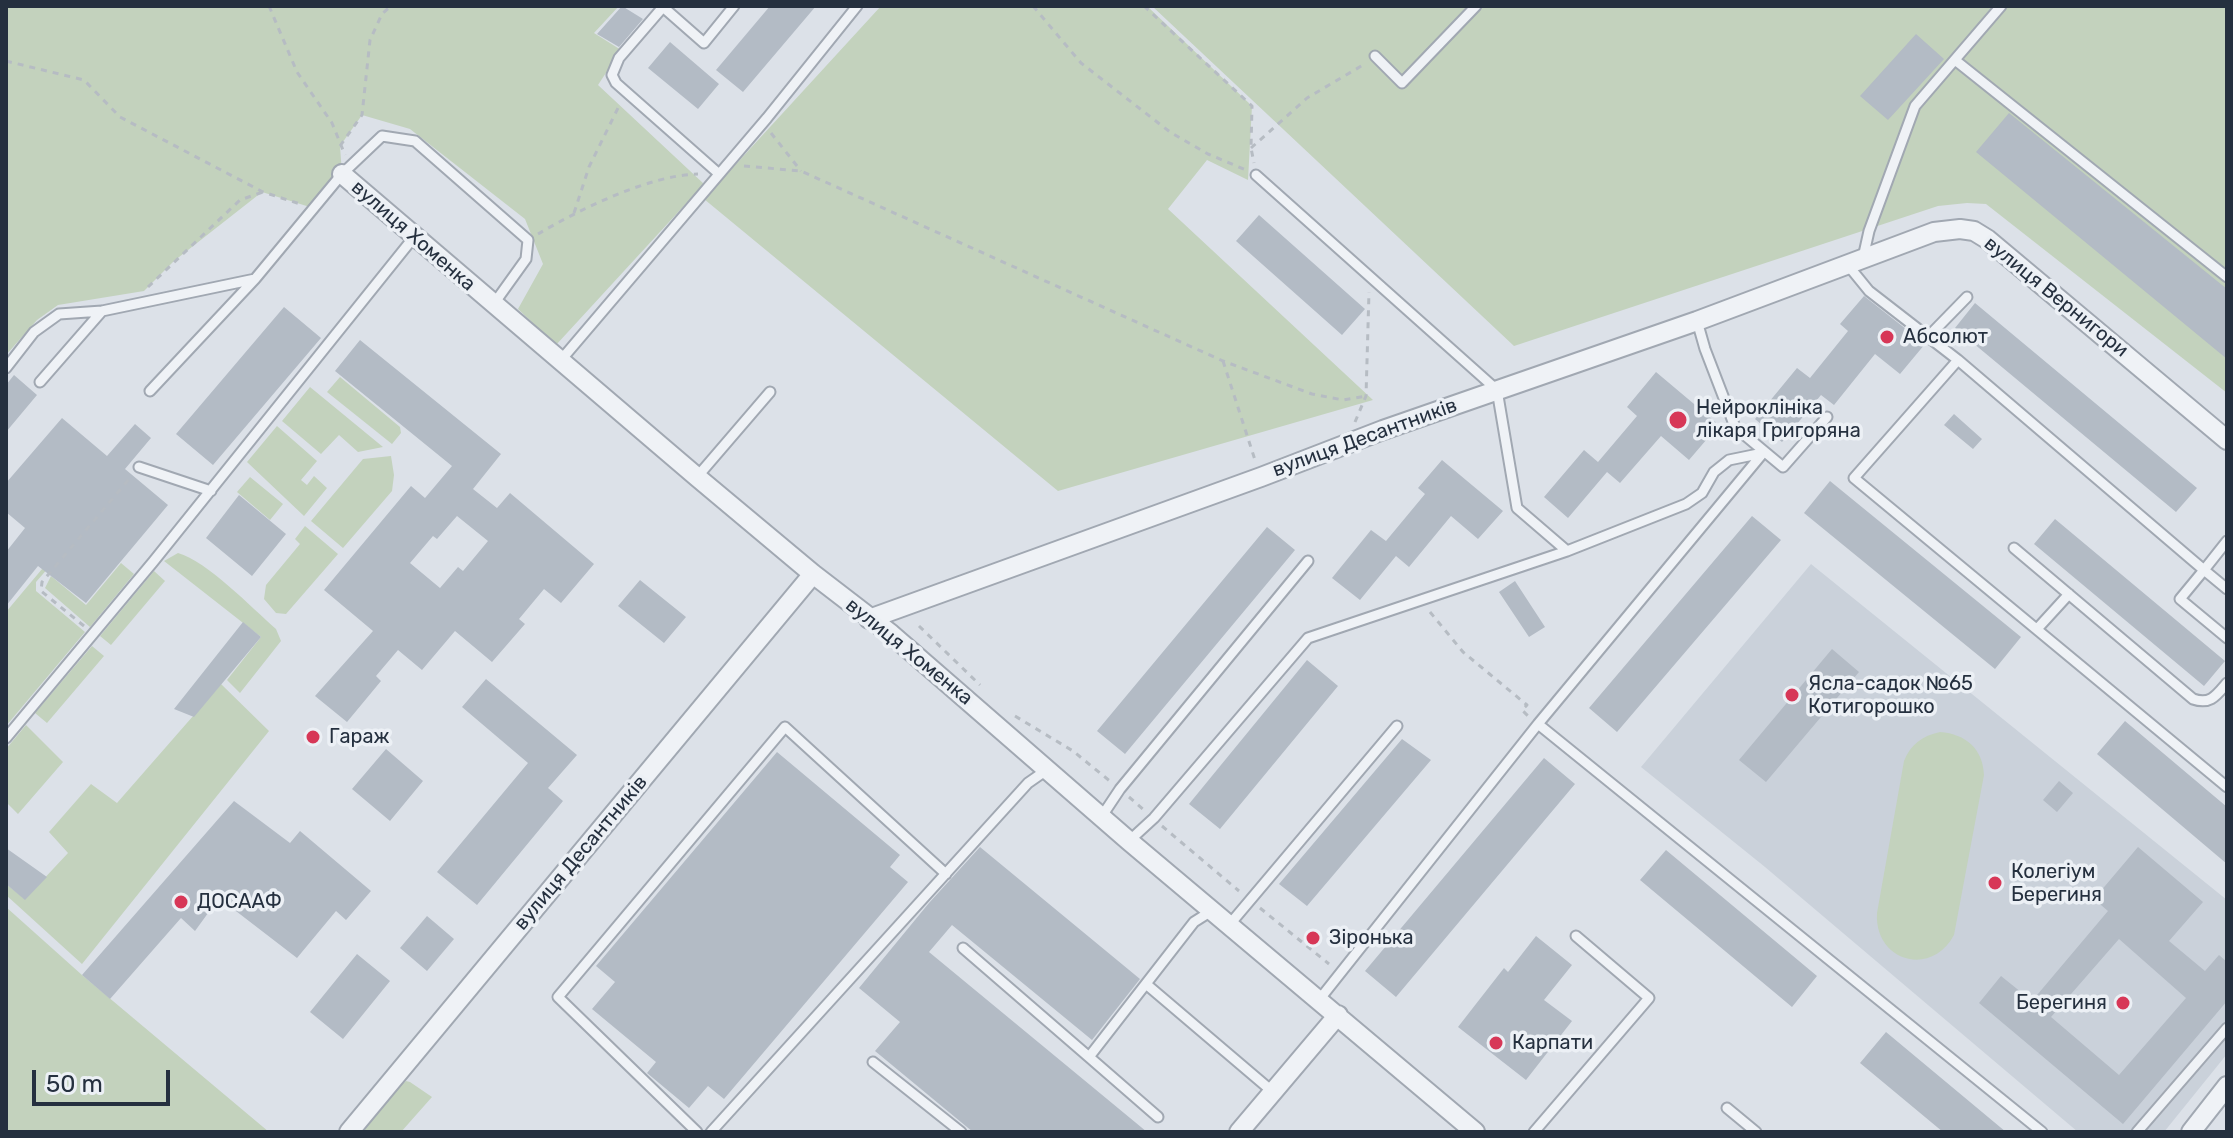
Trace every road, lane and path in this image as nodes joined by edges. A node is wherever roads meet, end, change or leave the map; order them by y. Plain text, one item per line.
1 (269, 6) edge
2 (391, 6) edge
3 (734, 6) edge
4 (857, 6) edge
5 (1033, 6) edge
6 (1144, 6) edge
7 (1476, 6) edge
8 (2001, 6) edge
9 (1375, 56) joint
10 (1955, 60) junction
11 (6, 61) edge
12 (626, 91) junction
13 (767, 118) junction
14 (340, 146) junction
15 (1251, 148) junction
16 (347, 170) junction
17 (801, 171) junction
18 (718, 173) junction
19 (1256, 175) junction
20 (263, 192) junction
21 (313, 208) junction
22 (574, 213) junction
23 (414, 237) junction
24 (528, 240) junction
25 (1855, 261) junction
26 (1369, 274) junction
27 (2227, 277) edge
28 (255, 279) junction
29 (1967, 297) dead end
30 (142, 302) junction
31 (493, 305) junction
32 (102, 311) junction
33 (1697, 321) junction
34 (1928, 337) junction
35 (561, 360) junction
36 (1958, 360) junction
37 (1223, 361) junction
38 (6, 368) edge
39 (40, 382) dead end
40 (1497, 390) junction
41 (150, 391) dead end
42 (770, 392) dead end
43 (1366, 396) junction
44 (1827, 417) dead end
45 (2227, 440) edge
46 (1345, 444) junction
47 (1763, 453) junction
48 (139, 467) joint
49 (697, 477) junction
50 (1261, 477) junction
51 (211, 491) junction
52 (2227, 541) edge
53 (2014, 548) dead end
54 (1567, 551) junction
55 (1308, 561) dead end
56 (2204, 570) junction
57 (813, 574) junction
58 (2227, 589) edge
59 (2069, 594) junction
60 (1419, 600) junction
61 (869, 619) junction
62 (2037, 629) junction
63 (93, 634) junction
64 (2227, 638) edge
65 (2227, 683) edge
66 (1538, 724) junction
67 (1397, 726) dead end
68 (6, 738) edge
69 (1048, 769) junction
70 (2227, 787) edge
71 (1102, 816) junction
72 (1129, 841) junction
73 (946, 874) junction
74 (1213, 910) junction
75 (1230, 924) junction
76 (1576, 936) dead end
77 (963, 948) dead end
78 (1146, 984) junction
79 (1319, 1000) junction
80 (1338, 1015) junction
81 (2227, 1028) edge
82 (1089, 1057) junction
83 (873, 1062) dead end
84 (2227, 1086) edge
85 (1273, 1092) junction
86 (1727, 1108) dead end
87 (1158, 1117) dead end
88 (1254, 1123) edge
89 (349, 1132) edge
90 (697, 1132) edge
91 (711, 1132) edge
92 (961, 1132) edge
93 (1239, 1132) edge
94 (1475, 1132) edge
95 (1534, 1132) edge
96 (1756, 1132) edge
97 (2042, 1132) edge
98 (2137, 1132) edge
99 (2191, 1132) edge

1 - 14 path
2 - 14 path
3 - 12 lane
4 - 13 lane
5 - 19 path
6 - 15 path
7 - 9 lane
8 - 10 lane
9 - 15 path
10 - 25 lane
10 - 27 lane
11 - 20 path
12 - 18 lane
12 - 22 path
13 - 17 path
13 - 18 lane
14 - 16 path
15 - 19 path
16 - 21 lane
16 - 23 street, вулиця Хоменка
16 - 24 lane
17 - 18 path
17 - 37 path
18 - 22 path
18 - 35 lane
19 - 26 lane
20 - 21 path
20 - 30 path
21 - 28 lane
22 - 24 path
23 - 31 street, вулиця Хоменка
23 - 51 lane
24 - 31 lane
25 - 33 street, вулиця Десантників
25 - 34 lane
25 - 45 street, вулиця Вернигори
26 - 40 lane
26 - 43 path
28 - 30 lane
28 - 41 lane
29 - 34 lane
30 - 32 lane
31 - 35 street, вулиця Хоменка
32 - 38 lane
32 - 39 lane
33 - 40 street, вулиця Десантників
33 - 47 lane
34 - 36 lane
35 - 49 street, вулиця Хоменка
36 - 56 lane
36 - 62 lane
37 - 43 path
37 - 50 path
40 - 46 street, вулиця Десантників
40 - 54 lane
42 - 49 lane
43 - 46 path
44 - 47 lane
46 - 50 street, вулиця Десантників
47 - 54 lane
47 - 66 lane
48 - 51 lane
48 - 63 path
49 - 57 street, вулиця Хоменка
50 - 61 street, вулиця Десантників
51 - 63 lane
52 - 56 lane
53 - 59 lane
54 - 60 lane
55 - 71 lane
56 - 58 lane
56 - 64 lane
57 - 61 street, вулиця Хоменка
57 - 89 street, вулиця Десантників
59 - 62 lane
59 - 65 lane
60 - 66 path
60 - 72 lane
61 - 69 street, вулиця Хоменка
62 - 70 lane
63 - 68 lane
66 - 79 lane
66 - 97 lane
67 - 75 lane
69 - 71 street, вулиця Хоменка
69 - 73 lane
71 - 72 street, вулиця Хоменка
72 - 74 street, вулиця Хоменка
73 - 90 lane
73 - 91 lane
74 - 75 street, вулиця Хоменка
74 - 78 lane
75 - 79 street, вулиця Хоменка
76 - 95 lane
77 - 82 lane
78 - 82 lane
78 - 85 lane
79 - 80 street, вулиця Хоменка
80 - 85 street
80 - 94 street, вулиця Хоменка
81 - 98 lane
82 - 87 lane
83 - 92 lane
84 - 99 street
85 - 88 street
86 - 96 lane
88 - 93 street

